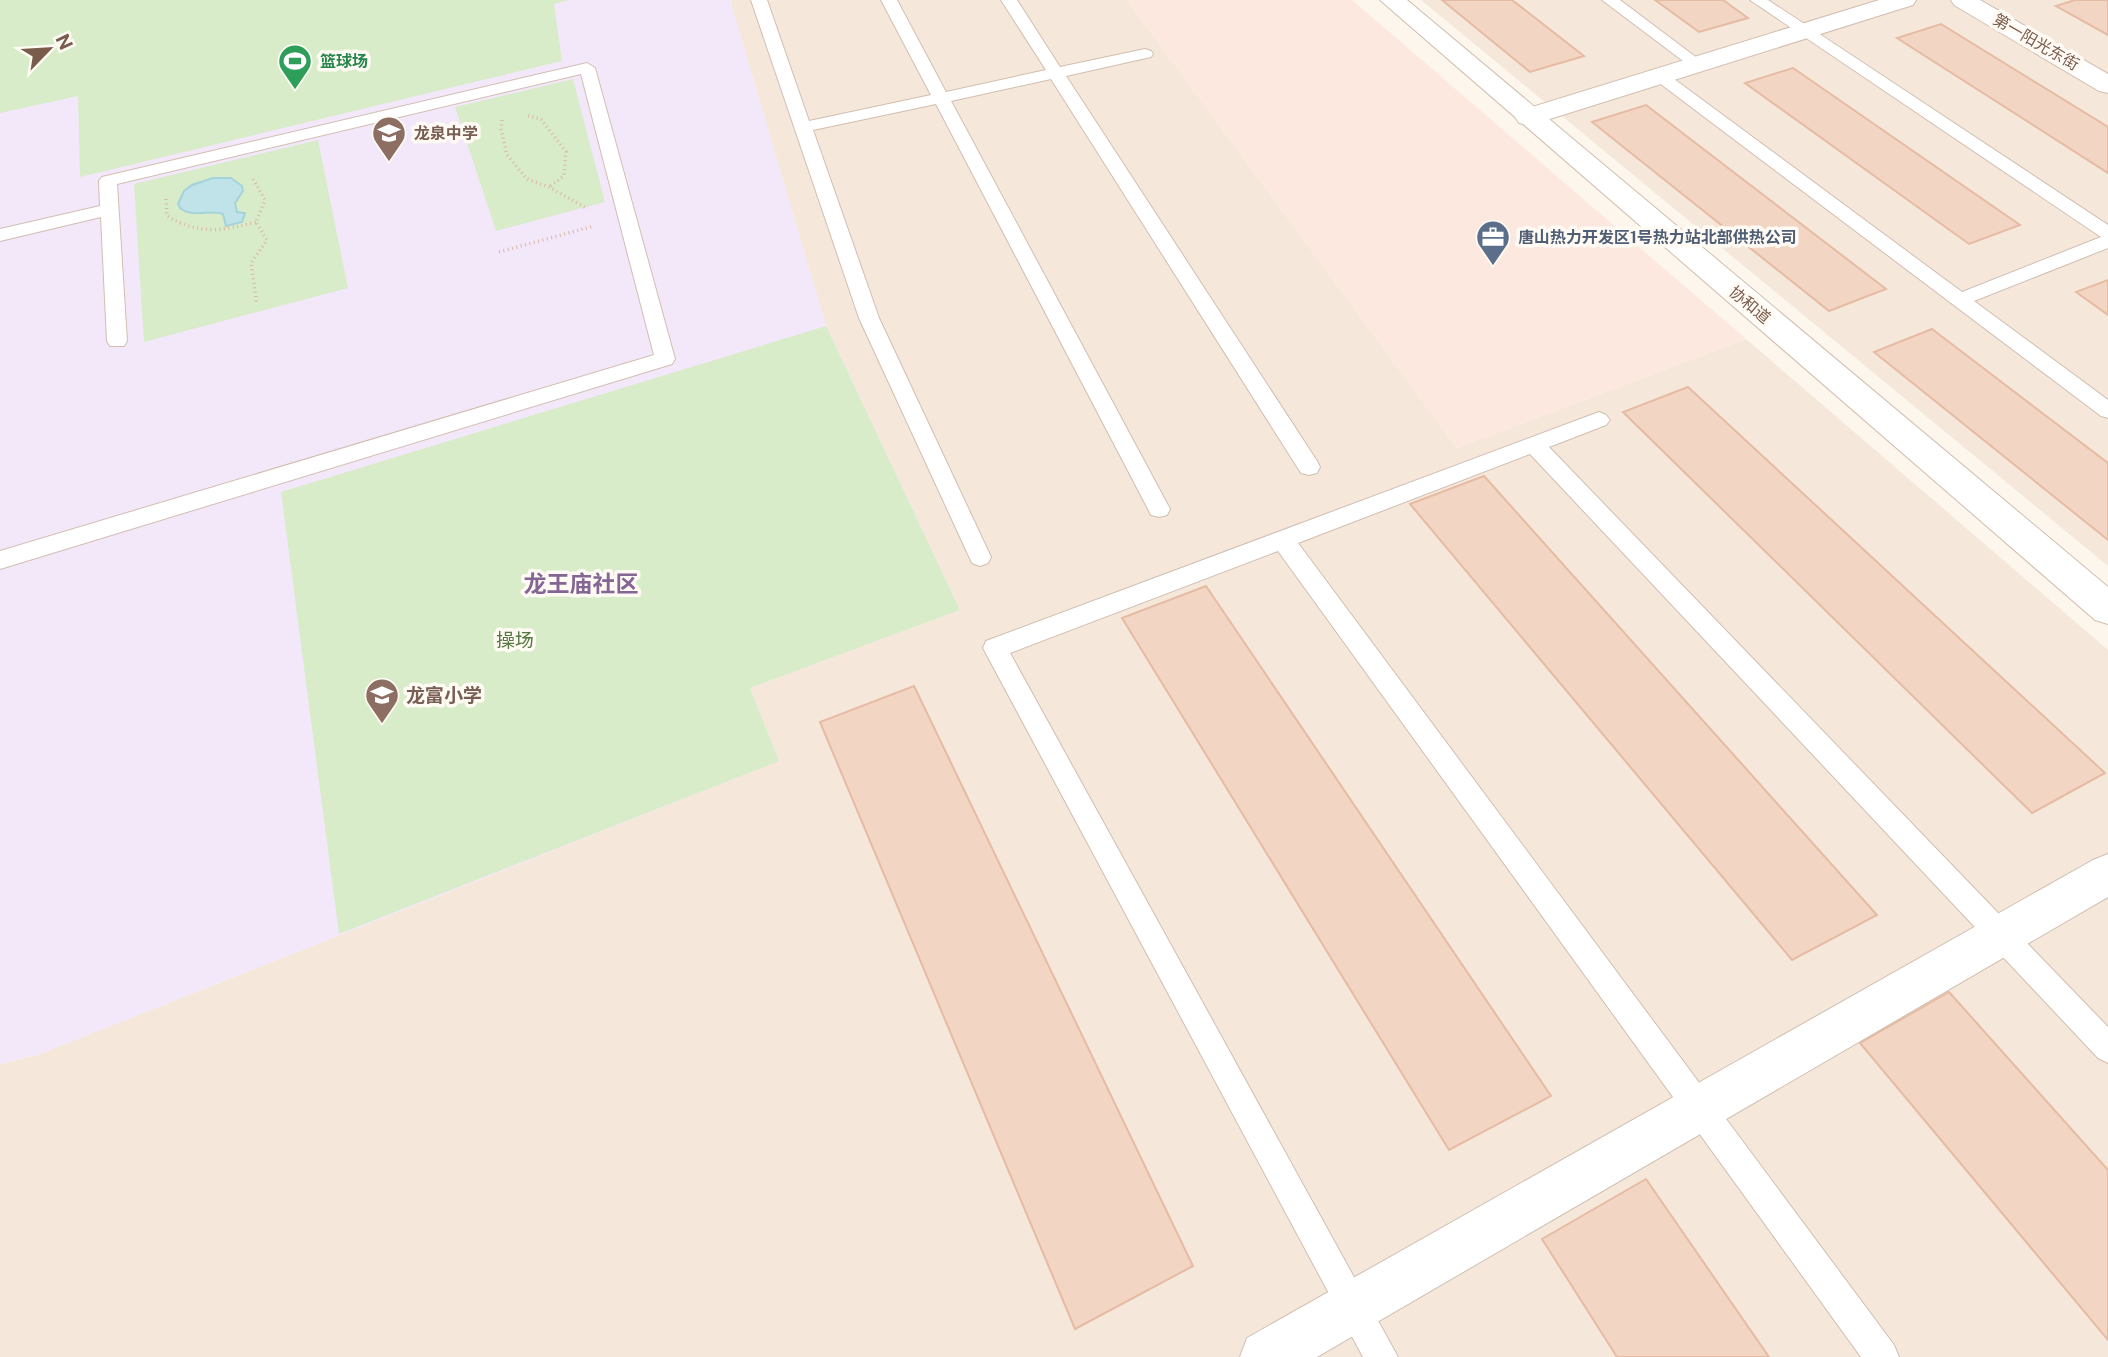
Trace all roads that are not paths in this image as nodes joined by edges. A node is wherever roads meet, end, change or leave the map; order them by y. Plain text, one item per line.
1 (759, 0) edge
2 (889, 0) edge
3 (1009, 0) edge
4 (1392, 0) edge
5 (1611, 0) edge
6 (1758, 0) edge
7 (1904, 0) edge
8 (1970, 1) edge
9 (1804, 31) junction
10 (1145, 54) dead end
11 (1697, 64) junction
12 (1056, 74) junction
13 (1660, 76) junction
14 (2108, 85) edge
15 (941, 98) junction
16 (1528, 117) junction
17 (805, 127) junction
18 (110, 209) junction
19 (2108, 233) edge
20 (0, 235) edge
21 (2108, 241) edge
22 (1959, 300) junction
23 (117, 341) dead end
24 (2108, 411) edge
25 (1599, 420) dead end
26 (1534, 444) junction
27 (1308, 467) dead end
28 (1158, 509) dead end
29 (1282, 539) junction
30 (980, 557) dead end
31 (0, 560) edge
32 (2108, 609) edge
33 (2108, 874) edge
34 (2001, 936) junction
35 (2108, 1048) edge
36 (1698, 1109) junction
37 (1354, 1307) junction
38 (1266, 1357) edge
39 (1381, 1357) edge
40 (1882, 1357) edge

1 - 17 lane
2 - 15 lane
3 - 12 lane
4 - 16 street, 协和道
5 - 11 lane
6 - 9 lane
7 - 9 street
8 - 14 street, 第一阳光东街
9 - 11 street
9 - 19 lane
10 - 12 lane
11 - 13 street
12 - 15 lane
12 - 27 lane
13 - 16 street
13 - 22 lane
15 - 17 lane
15 - 28 lane
16 - 32 street, 协和道
17 - 30 lane
18 - 20 lane
18 - 23 lane
18 - 31 lane
21 - 22 lane
22 - 24 lane
25 - 26 lane
26 - 29 lane
26 - 34 lane
29 - 36 lane
29 - 37 lane
33 - 34 street
34 - 35 lane
34 - 36 street
36 - 37 street
36 - 40 lane
37 - 38 street
37 - 39 lane

